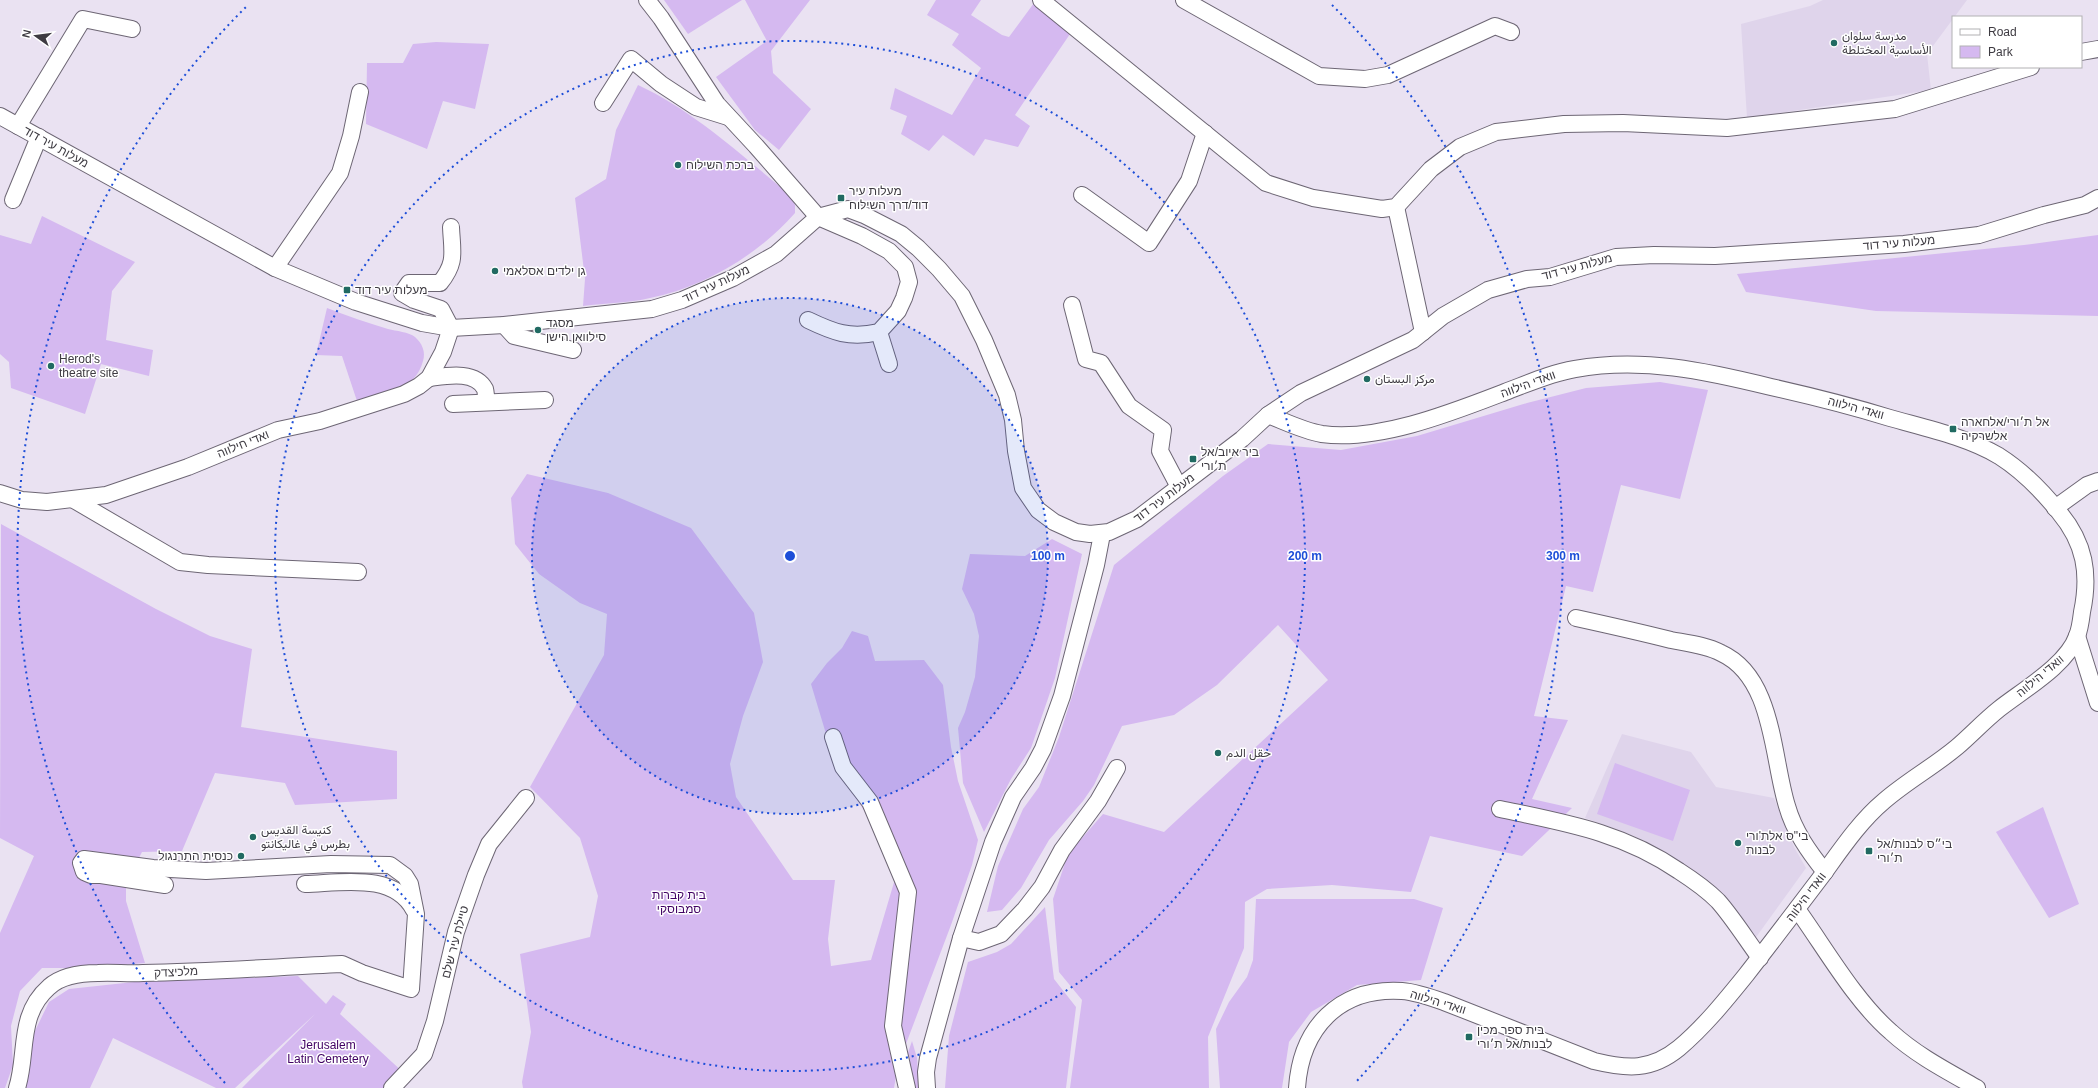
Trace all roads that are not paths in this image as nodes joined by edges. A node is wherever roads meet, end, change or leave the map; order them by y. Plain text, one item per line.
1 (648, 0) edge
2 (1041, 0) edge
3 (1184, 0) edge
4 (132, 29) dead end
5 (1511, 32) dead end
6 (2098, 49) edge
7 (2082, 52) edge
8 (2028, 68) edge
9 (360, 92) dead end
10 (603, 102) dead end
11 (0, 116) edge
12 (729, 117) junction
13 (18, 126) junction
14 (1205, 133) junction
15 (39, 137) junction
16 (1082, 195) dead end
17 (2098, 198) edge
18 (13, 200) dead end
19 (1396, 207) junction
20 (818, 217) junction
21 (451, 227) dead end
22 (275, 268) junction
23 (1072, 304) dead end
24 (808, 320) dead end
25 (504, 325) junction
26 (451, 328) junction
27 (879, 332) junction
28 (1423, 332) junction
29 (573, 350) dead end
30 (889, 364) dead end
31 (429, 378) junction
32 (545, 400) dead end
33 (487, 402) junction
34 (453, 404) dead end
35 (1268, 415) junction
36 (2098, 481) edge
37 (1179, 487) junction
38 (0, 494) edge
39 (74, 500) junction
40 (2055, 508) junction
41 (1102, 534) junction
42 (358, 572) dead end
43 (1576, 618) dead end
44 (2077, 636) junction
45 (2098, 702) edge
46 (833, 737) dead end
47 (1117, 768) dead end
48 (526, 798) dead end
49 (1500, 809) dead end
50 (1825, 872) junction
51 (305, 884) dead end
52 (165, 885) dead end
53 (1797, 909) junction
54 (416, 914) junction
55 (961, 938) junction
56 (1760, 958) junction
57 (17, 1088) edge
58 (392, 1088) edge
59 (907, 1088) edge
60 (927, 1088) edge
61 (1297, 1088) edge
62 (1977, 1088) edge

1 - 12 street
2 - 14 street
3 - 5 street
4 - 13 street
6 - 7 street
8 - 19 street
9 - 22 street
10 - 12 street
11 - 13 street, מעלות עיר דוד
12 - 20 street
13 - 15 street, מעלות עיר דוד
14 - 16 street
14 - 19 street
15 - 18 street
15 - 22 street, מעלות עיר דוד
17 - 28 street, מעלות עיר דוד
19 - 28 street
20 - 25 street, מעלות עיר דוד
20 - 27 street
20 - 41 street
21 - 26 street
22 - 26 street, מעלות עיר דוד
23 - 37 street
24 - 27 street
25 - 26 street, מעלות עיר דוד
25 - 29 street
26 - 31 street, ואדי חילווה
27 - 30 street
28 - 35 street, מעלות עיר דוד
31 - 33 street
31 - 39 street, ואדי חילווה
32 - 33 street
33 - 34 street
35 - 37 street, מעלות עיר דוד
35 - 40 street, וואדי הילווה
36 - 40 street
37 - 41 street, מעלות עיר דוד
38 - 39 street, ואדי חילווה
39 - 42 street
40 - 44 street, וואדי הילווה
41 - 55 street
43 - 50 street
44 - 45 street
44 - 50 street, וואדי הילווה
46 - 59 street
47 - 55 street
48 - 58 street, טיילת עיר שלם
49 - 56 street
50 - 53 street, וואדי הילווה
51 - 54 street
52 - 54 street
53 - 56 street, וואדי הילווה
53 - 62 street
54 - 57 street, מלכיצדק
55 - 60 street
56 - 61 street, וואדי הילווה

